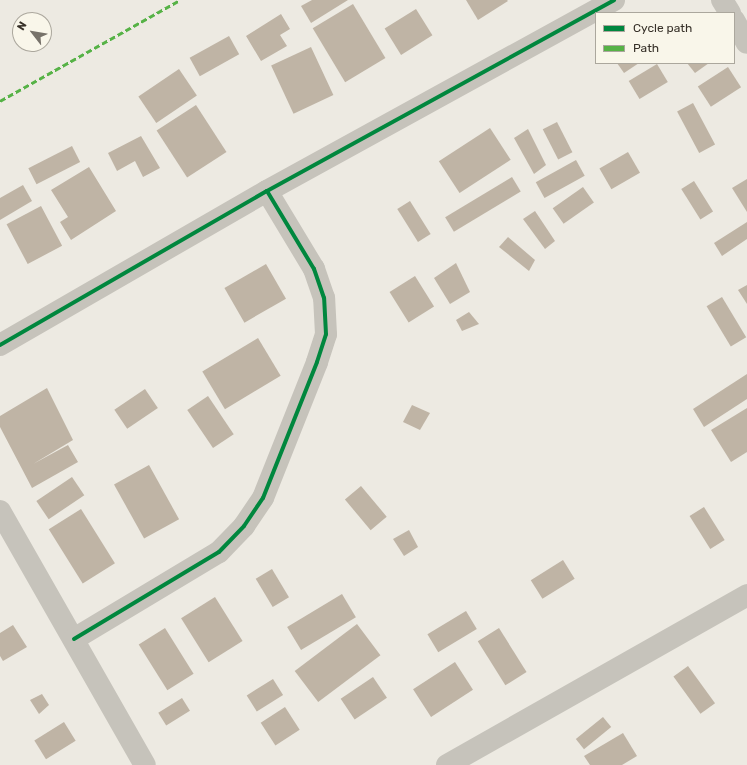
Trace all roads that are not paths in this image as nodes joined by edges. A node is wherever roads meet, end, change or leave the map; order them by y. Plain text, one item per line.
1 (614, 0) edge
2 (722, 0) edge
3 (729, 12) edge
4 (735, 22) edge
5 (747, 43) edge
6 (267, 191) junction
7 (0, 345) edge
8 (0, 511) edge
9 (747, 595) edge
10 (74, 639) junction
11 (145, 765) edge
12 (447, 765) edge

1 - 6 street
2 - 3 street
4 - 5 street
6 - 7 street
6 - 10 street
8 - 10 street
9 - 12 street
10 - 11 street

